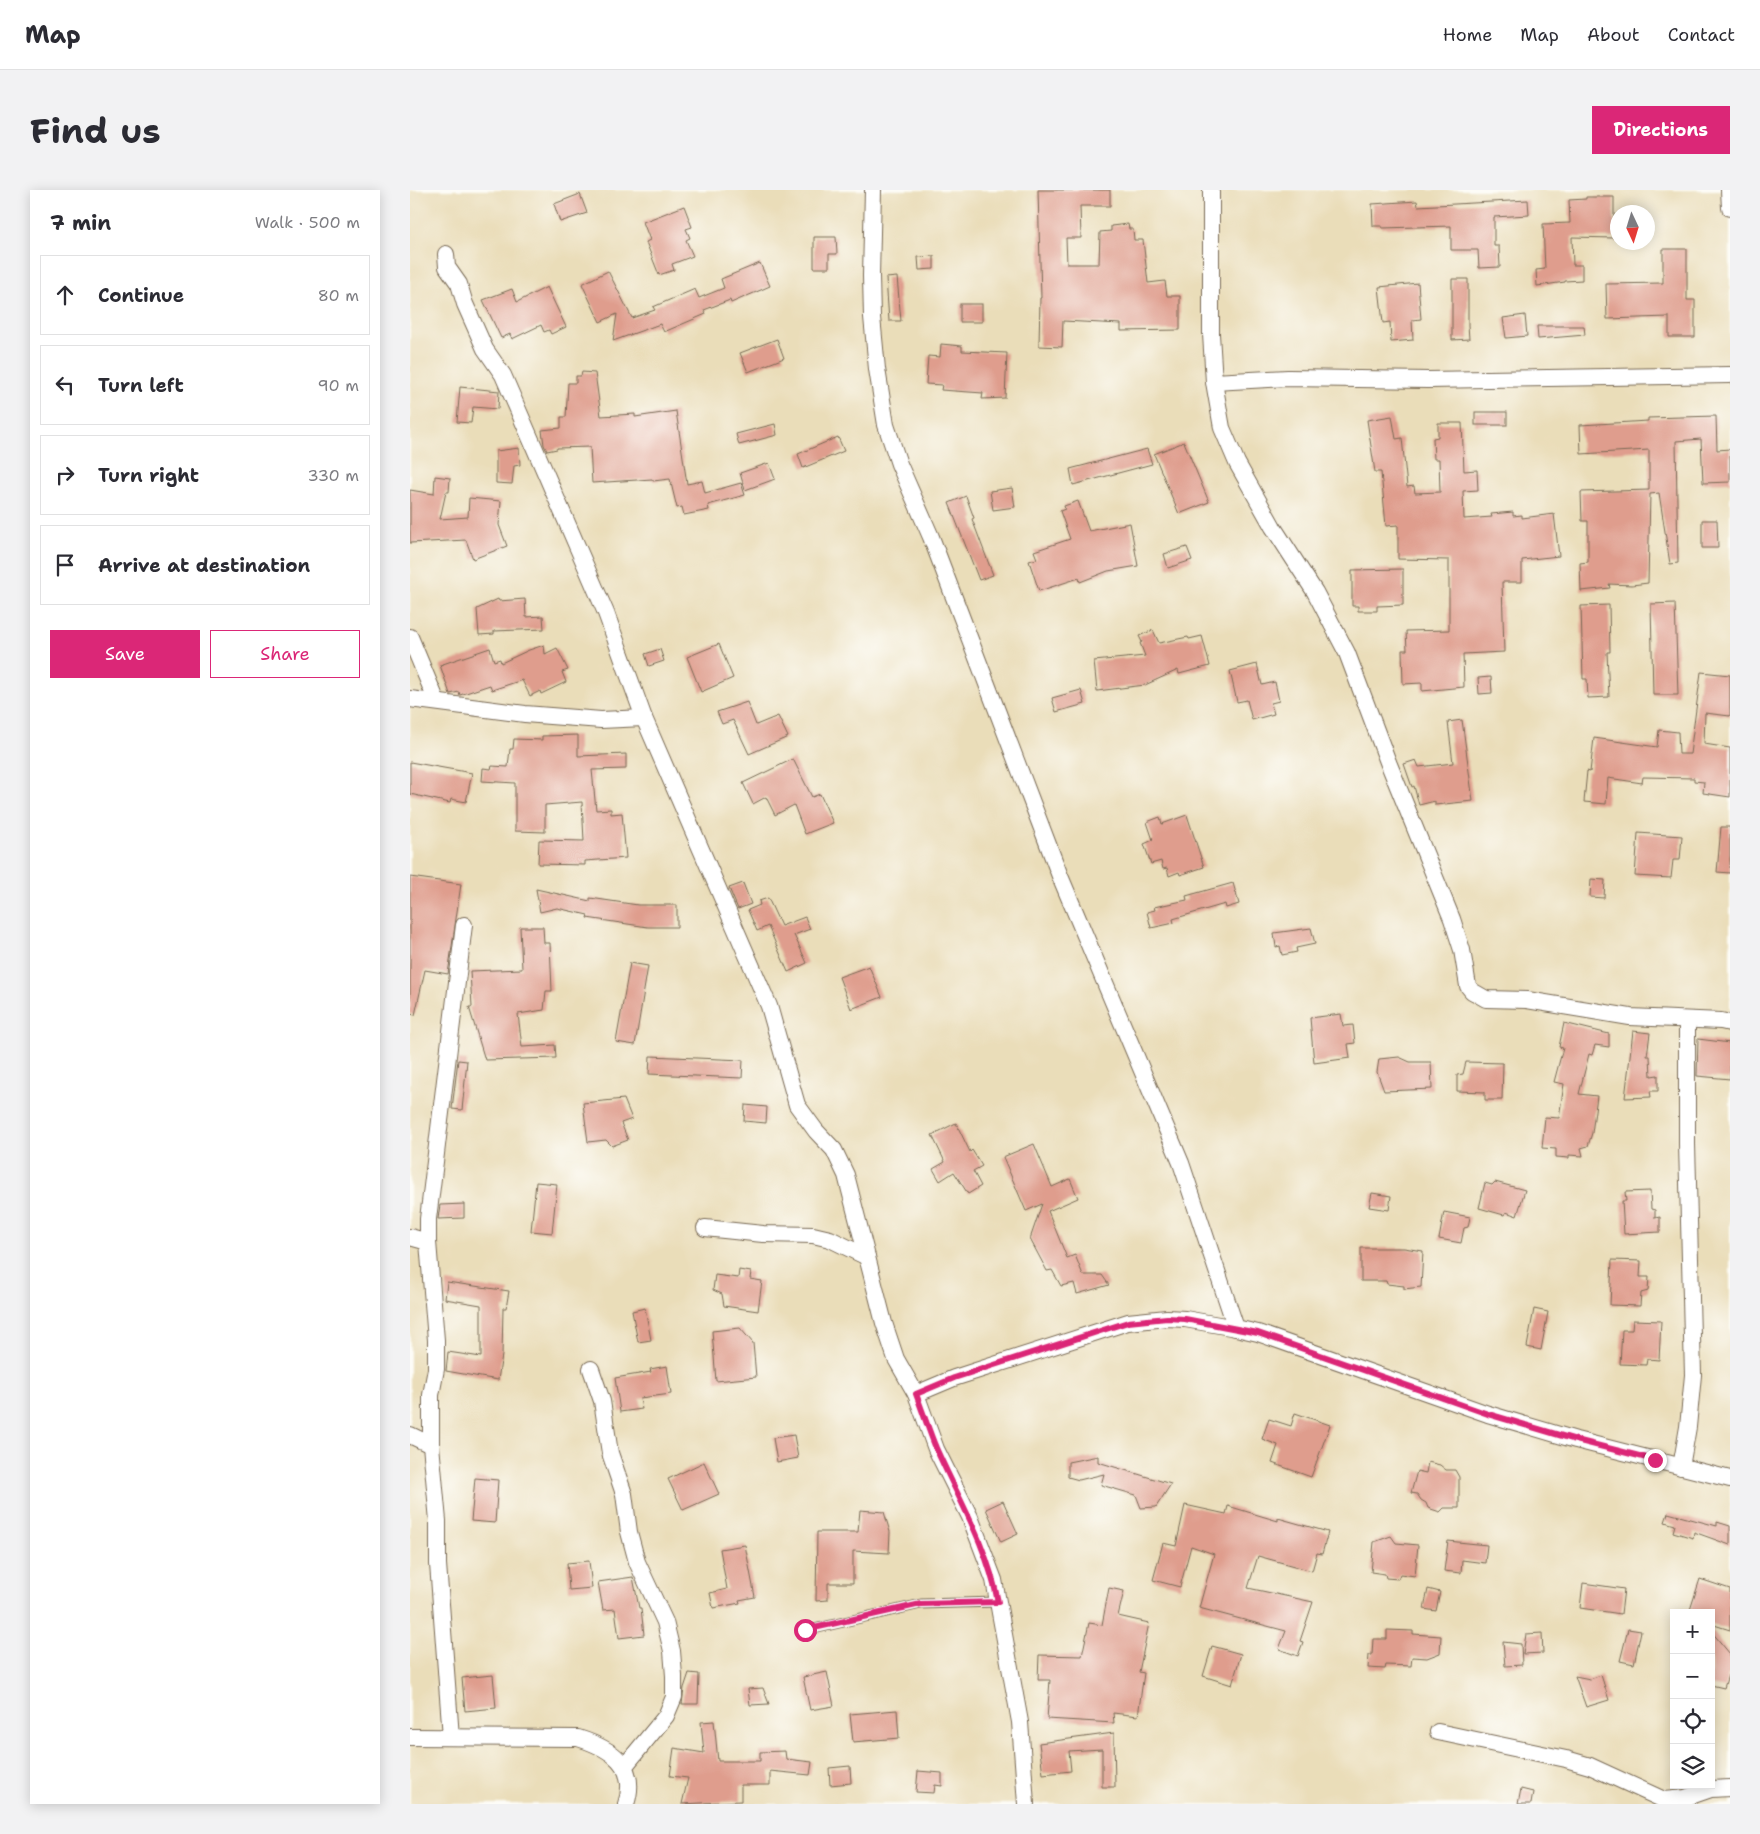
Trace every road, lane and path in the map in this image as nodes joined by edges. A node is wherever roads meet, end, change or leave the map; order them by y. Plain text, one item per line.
1 (873, 190) edge
2 (1211, 190) edge
3 (1729, 190) edge
4 (1730, 208) edge
5 (446, 254) dead end
6 (1730, 375) edge
7 (1214, 382) junction
8 (410, 637) edge
9 (410, 699) edge
10 (436, 702) junction
11 (644, 718) junction
12 (464, 925) dead end
13 (1687, 1020) junction
14 (1730, 1023) edge
15 (705, 1228) dead end
16 (410, 1237) edge
17 (428, 1242) junction
18 (867, 1257) junction
19 (1236, 1328) junction
20 (591, 1369) dead end
21 (916, 1394) junction
22 (410, 1435) edge
23 (432, 1446) junction
24 (1680, 1467) junction
25 (1730, 1479) edge
26 (998, 1602) junction
27 (805, 1630) dead end
28 (1438, 1732) dead end
29 (410, 1737) edge
30 (450, 1737) junction
31 (624, 1767) junction
32 (1730, 1788) edge
33 (626, 1804) edge
34 (1026, 1804) edge

1 - 19 street
2 - 7 street
3 - 4 street
5 - 11 street
6 - 7 street
7 - 13 street
8 - 10 street
9 - 10 street
10 - 11 street
11 - 18 street
12 - 17 street
13 - 14 street
13 - 24 street
15 - 18 street
16 - 17 street
17 - 23 street
18 - 21 street
19 - 21 street
19 - 24 street
20 - 31 street
21 - 26 street
22 - 23 street
23 - 30 street
24 - 25 street
26 - 27 lane
26 - 34 street
28 - 32 street
29 - 30 street
30 - 31 street
31 - 33 street

